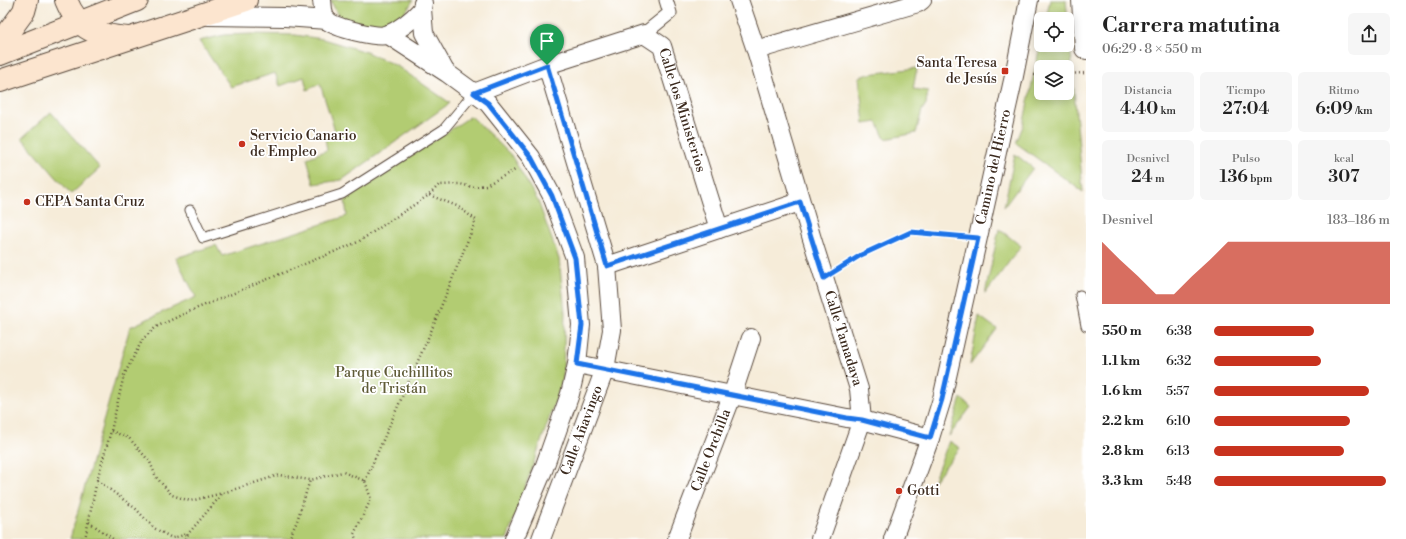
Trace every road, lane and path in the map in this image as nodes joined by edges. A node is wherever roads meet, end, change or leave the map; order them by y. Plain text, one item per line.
1 (27, 0) edge
2 (66, 0) edge
3 (137, 0) edge
4 (246, 0) edge
5 (322, 0) edge
6 (666, 0) edge
7 (740, 0) edge
8 (922, 0) edge
9 (1029, 0) edge
10 (1084, 0) edge
11 (423, 5) edge
12 (199, 16) junction
13 (91, 17) edge
14 (327, 20) junction
15 (387, 34) junction
16 (644, 34) junction
17 (131, 39) junction
18 (0, 44) edge
19 (1086, 48) edge
20 (756, 50) junction
21 (0, 54) edge
22 (63, 61) junction
23 (547, 65) junction
24 (447, 73) junction
25 (1086, 73) edge
26 (1074, 74) edge
27 (0, 81) edge
28 (474, 93) junction
29 (531, 157) junction
30 (429, 195) junction
31 (800, 202) junction
32 (190, 210) dead end
33 (719, 229) junction
34 (978, 238) junction
35 (607, 266) junction
36 (824, 278) junction
37 (1080, 295) dead end
38 (1086, 326) edge
39 (752, 338) dead end
40 (577, 364) junction
41 (605, 369) junction
42 (732, 396) junction
43 (862, 420) junction
44 (111, 431) junction
45 (930, 438) junction
46 (97, 480) junction
47 (310, 480) junction
48 (365, 481) junction
49 (223, 493) junction
50 (89, 522) junction
51 (188, 534) junction
52 (354, 534) junction
53 (85, 539) edge
54 (113, 539) edge
55 (186, 539) edge
56 (289, 539) edge
57 (351, 539) edge
58 (356, 539) edge
59 (514, 539) edge
60 (541, 539) edge
61 (677, 539) edge
62 (820, 539) edge
63 (893, 539) edge

1 - 18 main road
2 - 13 main road
3 - 13 main road
4 - 12 main road
5 - 14 street
6 - 16 street
7 - 20 street, Calle Tamadaya
8 - 20 street
9 - 34 street, Camino del Hierro
10 - 19 street
11 - 15 street
11 - 24 street
12 - 14 street
12 - 17 main road
13 - 17 main road
13 - 21 main road
13 - 22 main road
14 - 15 street
15 - 24 street
16 - 23 street, Calle los Ministerios
16 - 33 street, Calle los Ministerios
17 - 22 main road
20 - 31 street, Calle Tamadaya
22 - 27 main road
23 - 28 street, Calle los Ministerios
23 - 35 street, Calle Añavingo
24 - 28 street
25 - 26 path
28 - 29 street
28 - 32 lane
29 - 30 path
29 - 40 street
30 - 44 path
30 - 48 path
31 - 33 street
31 - 36 street, Calle Tamadaya
33 - 35 street
34 - 36 path
34 - 45 street, Camino del Hierro
35 - 41 street, Calle Añavingo
36 - 43 street, Calle Tamadaya
37 - 38 lane
39 - 42 street, Calle Orchilla
40 - 41 street
40 - 59 street
41 - 42 street
41 - 60 street, Calle Añavingo
42 - 43 street
42 - 61 street, Calle Orchilla
43 - 45 street
43 - 62 street, Calle Tamadaya
44 - 46 path
44 - 49 path
45 - 63 street, Camino del Hierro
46 - 50 path
46 - 51 path
47 - 48 path
47 - 49 path
47 - 56 path
48 - 52 path
49 - 51 path
50 - 53 path
50 - 54 path
51 - 55 path
52 - 57 path
52 - 58 path

